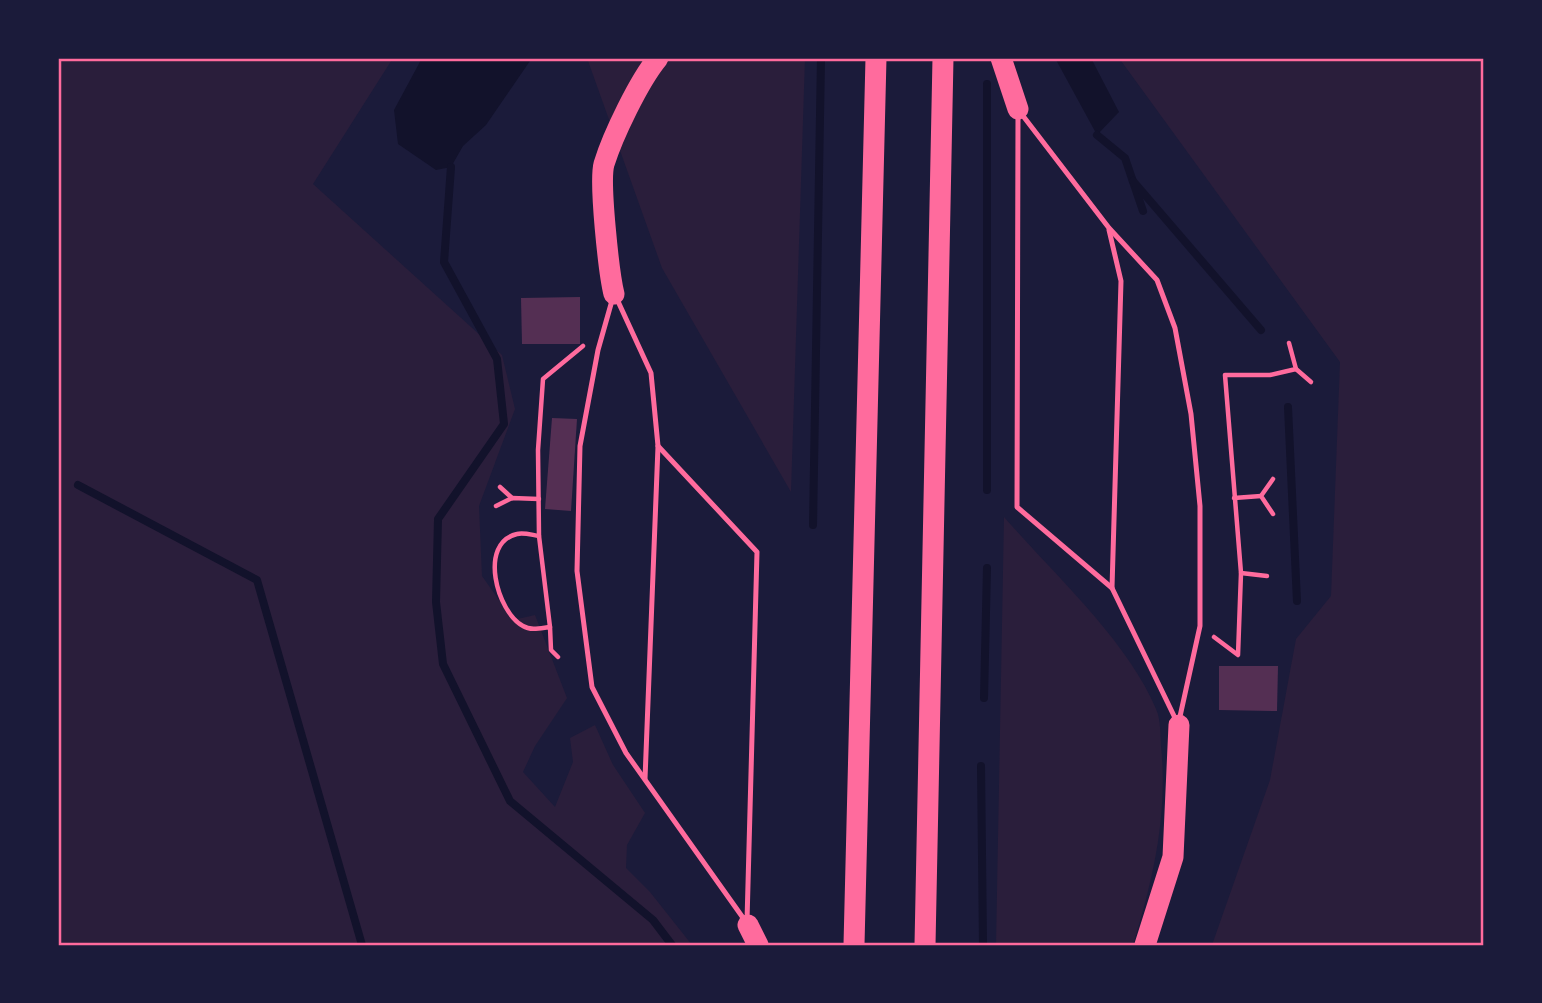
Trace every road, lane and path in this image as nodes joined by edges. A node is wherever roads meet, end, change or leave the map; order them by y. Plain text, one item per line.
1 (658, 58) edge
2 (876, 58) edge
3 (943, 58) edge
4 (1001, 58) edge
5 (1018, 110) junction
6 (1108, 228) junction
7 (614, 294) junction
8 (599, 344) junction
9 (1289, 344) dead end
10 (1296, 369) junction
11 (1311, 382) dead end
12 (658, 446) junction
13 (1273, 480) dead end
14 (500, 487) dead end
15 (1261, 496) junction
16 (512, 498) junction
17 (1234, 498) junction
18 (539, 499) junction
19 (496, 506) dead end
20 (1273, 514) dead end
21 (539, 536) junction
22 (1241, 573) junction
23 (1267, 576) dead end
24 (1112, 588) junction
25 (1200, 626) junction
26 (550, 627) junction
27 (558, 657) dead end
28 (1179, 725) junction
29 (645, 781) junction
30 (748, 925) junction
31 (758, 945) edge
32 (854, 945) edge
33 (925, 945) edge
34 (1145, 945) edge

1 - 7 highway
2 - 32 highway
3 - 33 highway
4 - 5 highway
5 - 6 lane
5 - 24 lane
6 - 24 lane
6 - 25 lane
7 - 8 lane
7 - 12 lane
8 - 18 path
8 - 29 lane
9 - 10 path
10 - 11 path
10 - 17 path
12 - 29 lane
12 - 30 lane
13 - 15 path
14 - 16 path
15 - 17 path
15 - 20 path
16 - 18 path
16 - 19 path
17 - 22 path
18 - 21 path
21 - 26 path
21 - 26 path
22 - 23 path
22 - 25 path
24 - 28 lane
25 - 28 lane
26 - 27 path
28 - 34 highway
29 - 30 lane
30 - 31 highway

